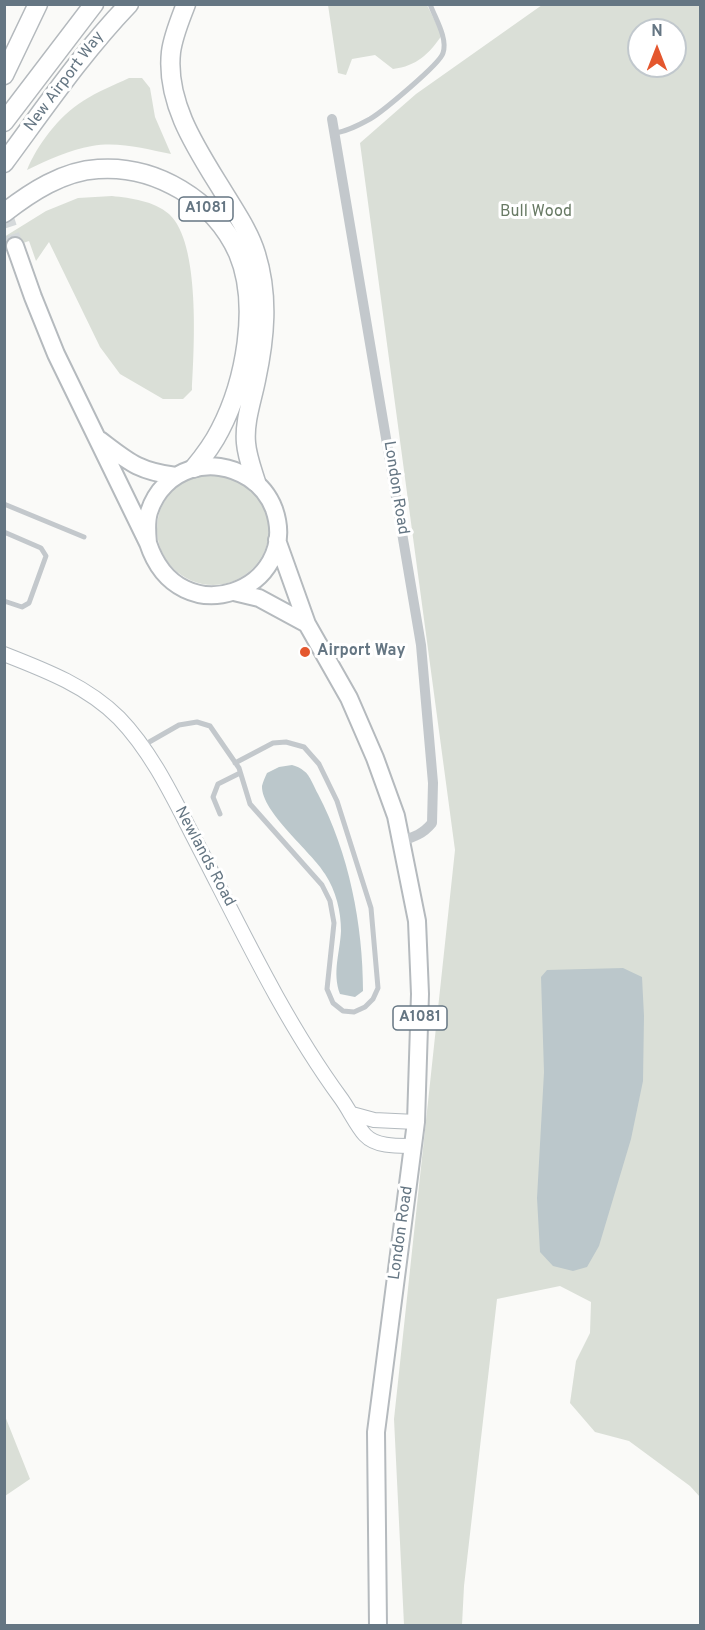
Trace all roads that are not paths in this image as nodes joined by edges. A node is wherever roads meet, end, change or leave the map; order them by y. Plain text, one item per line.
1 (38, 4) edge
2 (94, 4) edge
3 (129, 4) edge
4 (186, 4) edge
5 (430, 4) edge
6 (4, 75) edge
7 (332, 119) dead end
8 (4, 123) edge
9 (336, 133) junction
10 (4, 163) edge
11 (4, 213) edge
12 (15, 246) tunnel mouth
13 (98, 439) junction
14 (194, 468) junction
15 (176, 476) junction
16 (256, 482) junction
17 (4, 504) edge
18 (4, 532) edge
19 (84, 537) dead end
20 (277, 540) junction
21 (148, 543) junction
22 (234, 592) junction
23 (4, 601) edge
24 (307, 624) junction
25 (4, 654) edge
26 (142, 746) junction
27 (235, 763) junction
28 (240, 774) junction
29 (220, 814) dead end
30 (401, 841) junction
31 (352, 1114) junction
32 (416, 1122) junction
33 (413, 1146) junction
34 (378, 1626) edge

1 - 6 highway
2 - 8 highway, New Airport Way
3 - 10 highway, New Airport Way
4 - 16 highway, A1081
5 - 9 lane
7 - 9 street, London Road
9 - 30 street, London Road
11 - 14 highway, A1081
12 - 13 main road
13 - 15 main road
13 - 21 main road
14 - 15 main road
14 - 16 main road
15 - 21 main road
16 - 20 main road
17 - 19 lane
18 - 23 lane
20 - 22 main road
20 - 24 main road, London Road / A1081
21 - 22 main road
22 - 24 main road
24 - 30 main road, London Road / A1081
25 - 26 street, Newlands Road
26 - 27 lane
26 - 31 street, Newlands Road
27 - 28 lane
27 - 28 lane
28 - 29 lane
30 - 32 main road, London Road / A1081
31 - 32 street
31 - 33 street, Newlands Road
32 - 33 main road, London Road / A1081
33 - 34 main road, London Road / A1081

